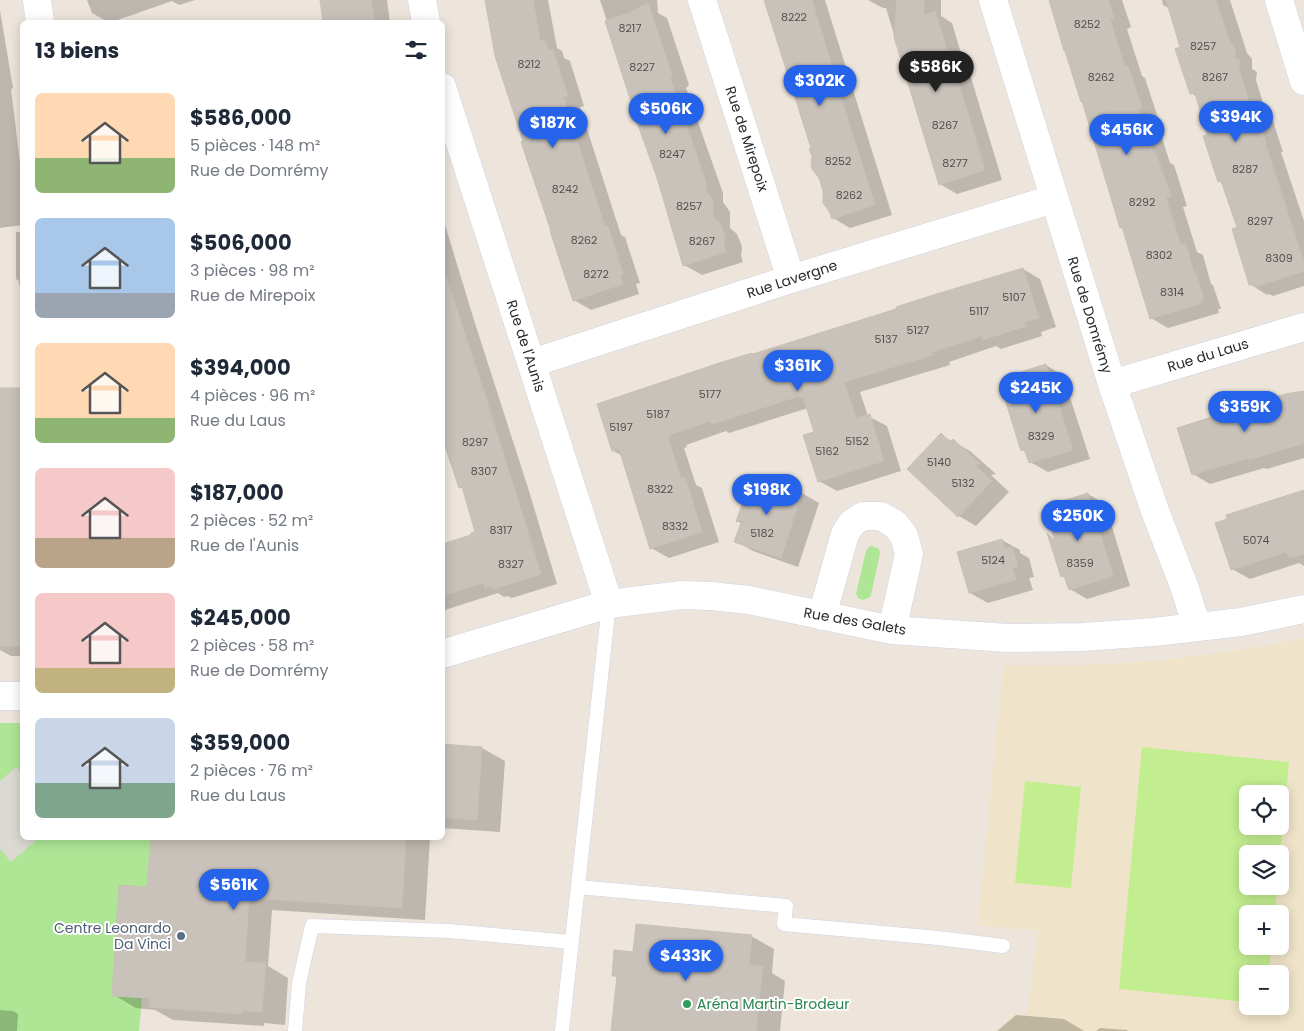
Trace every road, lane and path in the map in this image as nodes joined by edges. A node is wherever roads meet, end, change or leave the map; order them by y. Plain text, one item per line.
1 (37, 0) edge
2 (422, 0) edge
3 (702, 0) edge
4 (993, 0) edge
5 (1278, 0) edge
6 (40, 20) edge
7 (426, 20) edge
8 (1304, 81) edge
9 (445, 96) edge
10 (1053, 198) junction
11 (791, 278) junction
12 (1304, 327) edge
13 (532, 363) junction
14 (1112, 384) junction
15 (609, 604) junction
16 (1304, 609) edge
17 (822, 616) junction
18 (1198, 628) junction
19 (892, 630) junction
20 (445, 653) edge
21 (0, 696) edge
22 (20, 696) edge
23 (578, 886) junction
24 (571, 942) junction
25 (1003, 946) dead end
26 (295, 1031) edge
27 (562, 1031) edge

1 - 6 street
2 - 7 street
3 - 11 street, Rue de Mirepoix
4 - 10 street, Rue de Domrémy
5 - 8 street
9 - 13 street, Rue de l'Aunis
10 - 11 street, Rue Lavergne
10 - 14 street, Rue de Domrémy
11 - 13 street, Rue Lavergne
12 - 14 street, Rue du Laus
13 - 15 street, Rue de l'Aunis
14 - 18 street, Rue de Domrémy
15 - 17 street, Rue des Galets
15 - 20 street, Rue des Galets
15 - 23 lane
16 - 18 street, Rue des Galets
17 - 19 street, Rue des Galets
17 - 19 street
18 - 19 street, Rue des Galets
21 - 22 street
23 - 24 lane
23 - 25 lane
24 - 26 lane
24 - 27 lane

